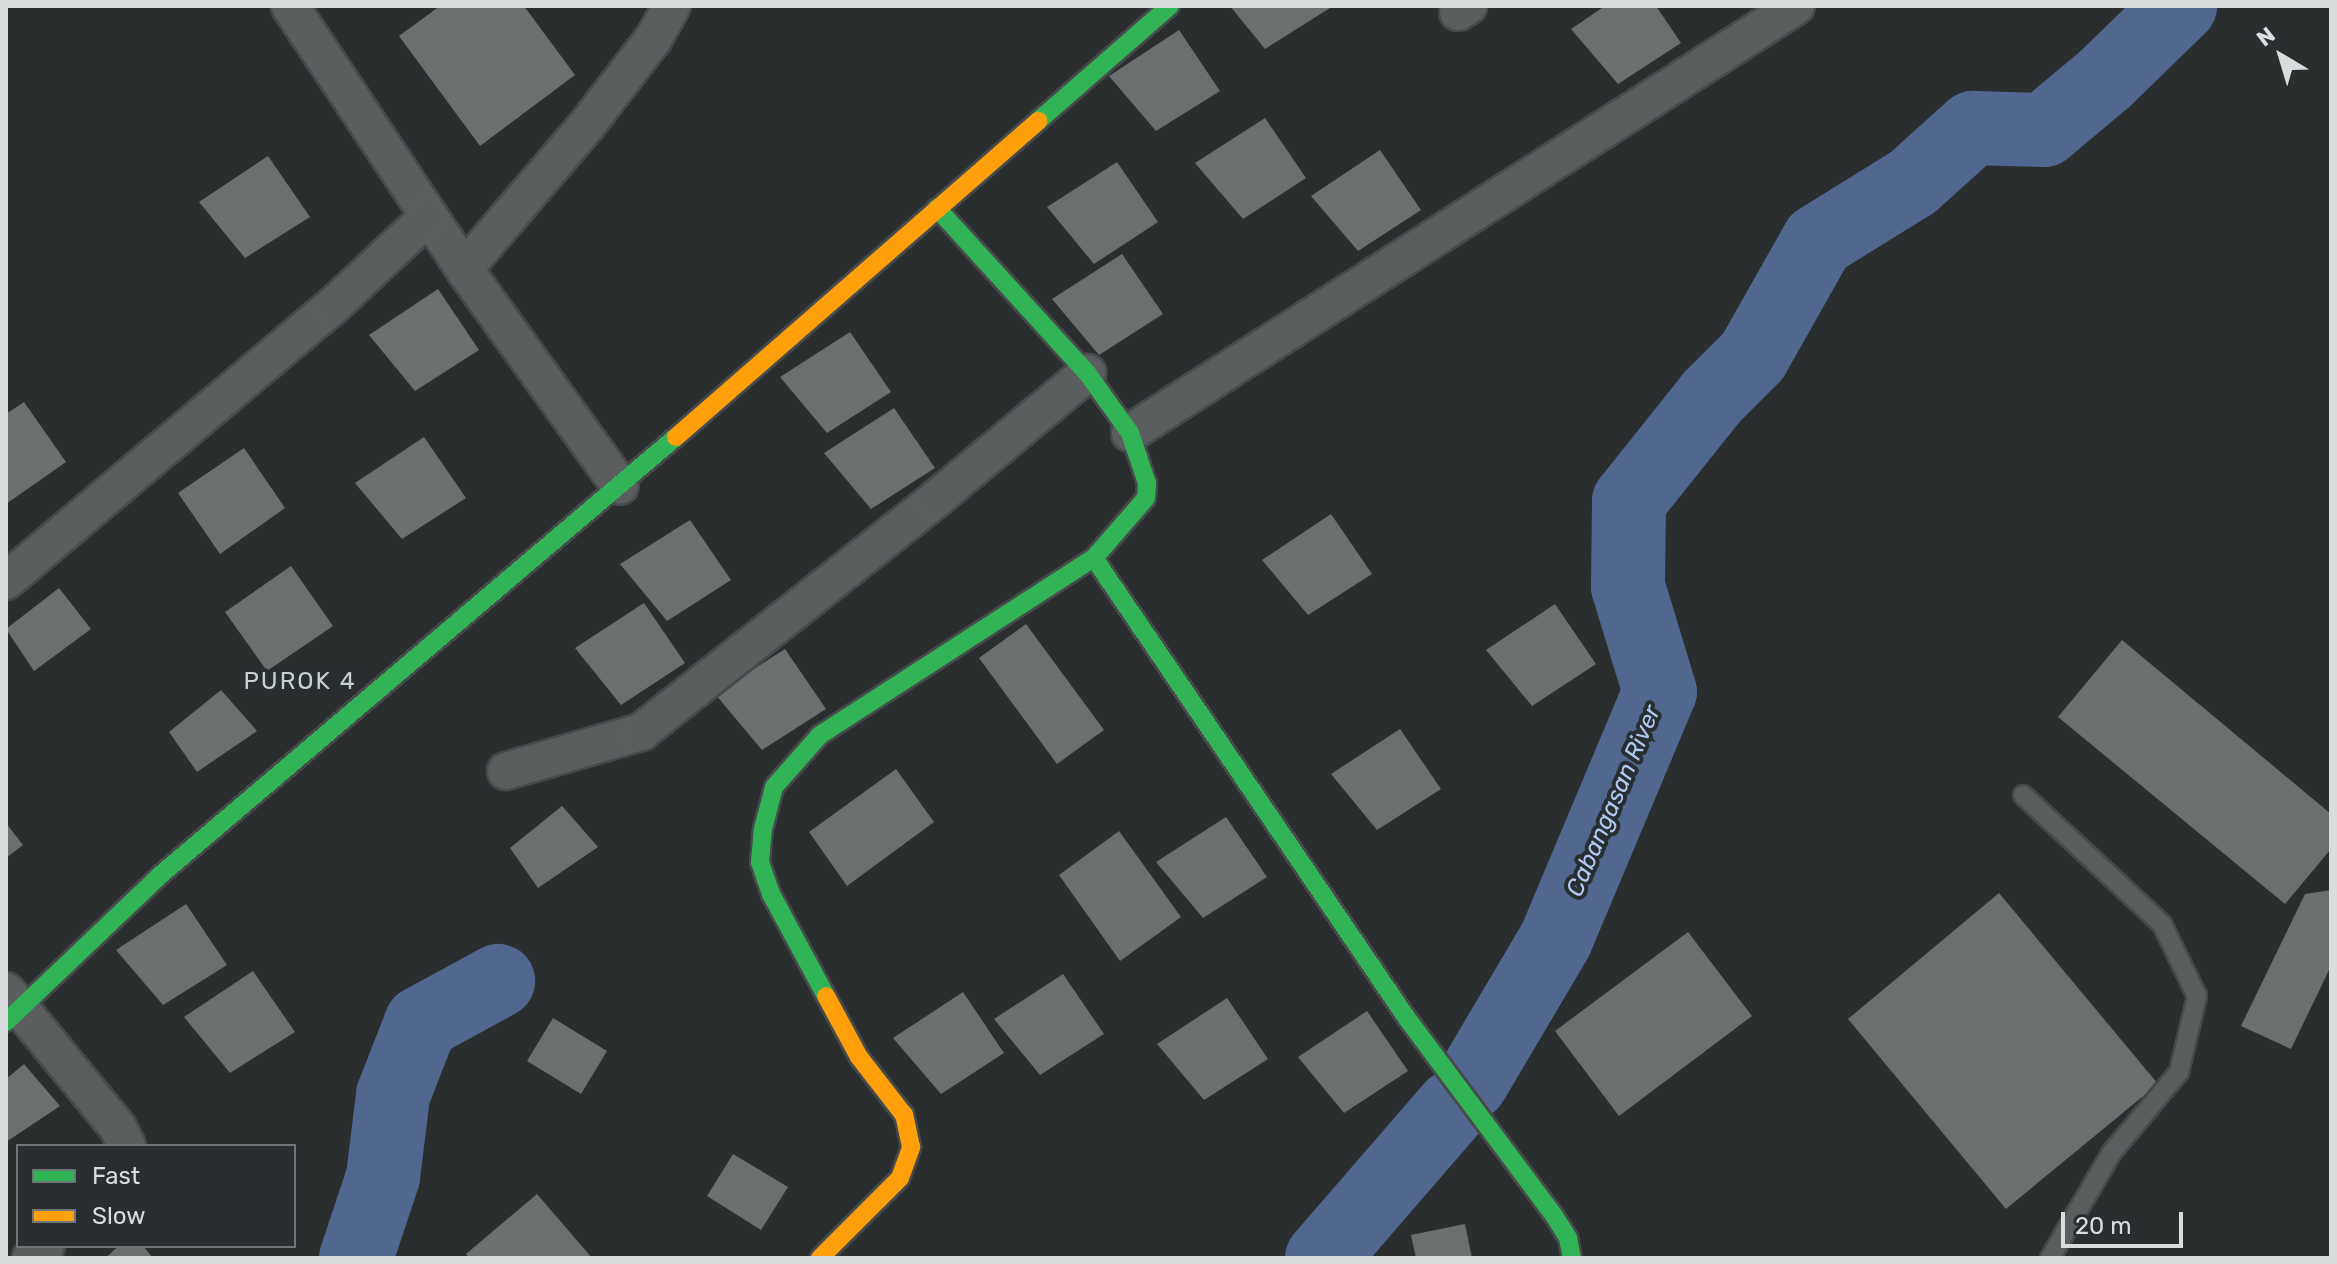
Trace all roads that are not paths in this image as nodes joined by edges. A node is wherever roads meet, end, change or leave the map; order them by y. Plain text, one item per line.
1 (290, 6) edge
2 (672, 6) edge
3 (1170, 6) edge
4 (1796, 6) edge
5 (937, 208) junction
6 (429, 216) junction
7 (464, 269) junction
8 (1087, 373) junction
9 (1130, 433) junction
10 (620, 486) junction
11 (1094, 558) junction
12 (6, 581) edge
13 (506, 771) dead end
14 (2023, 795) dead end
15 (11, 1007) edge
16 (126, 1144) edge
17 (820, 1258) edge
18 (1572, 1258) edge
19 (2050, 1258) edge

1 - 6 street
2 - 7 street
3 - 5 street
4 - 9 street
5 - 8 street
5 - 10 street
6 - 7 street
6 - 12 street
7 - 10 street
8 - 9 street
8 - 13 street
9 - 11 street
10 - 15 street
11 - 17 street
11 - 18 street
14 - 19 lane
15 - 16 street

